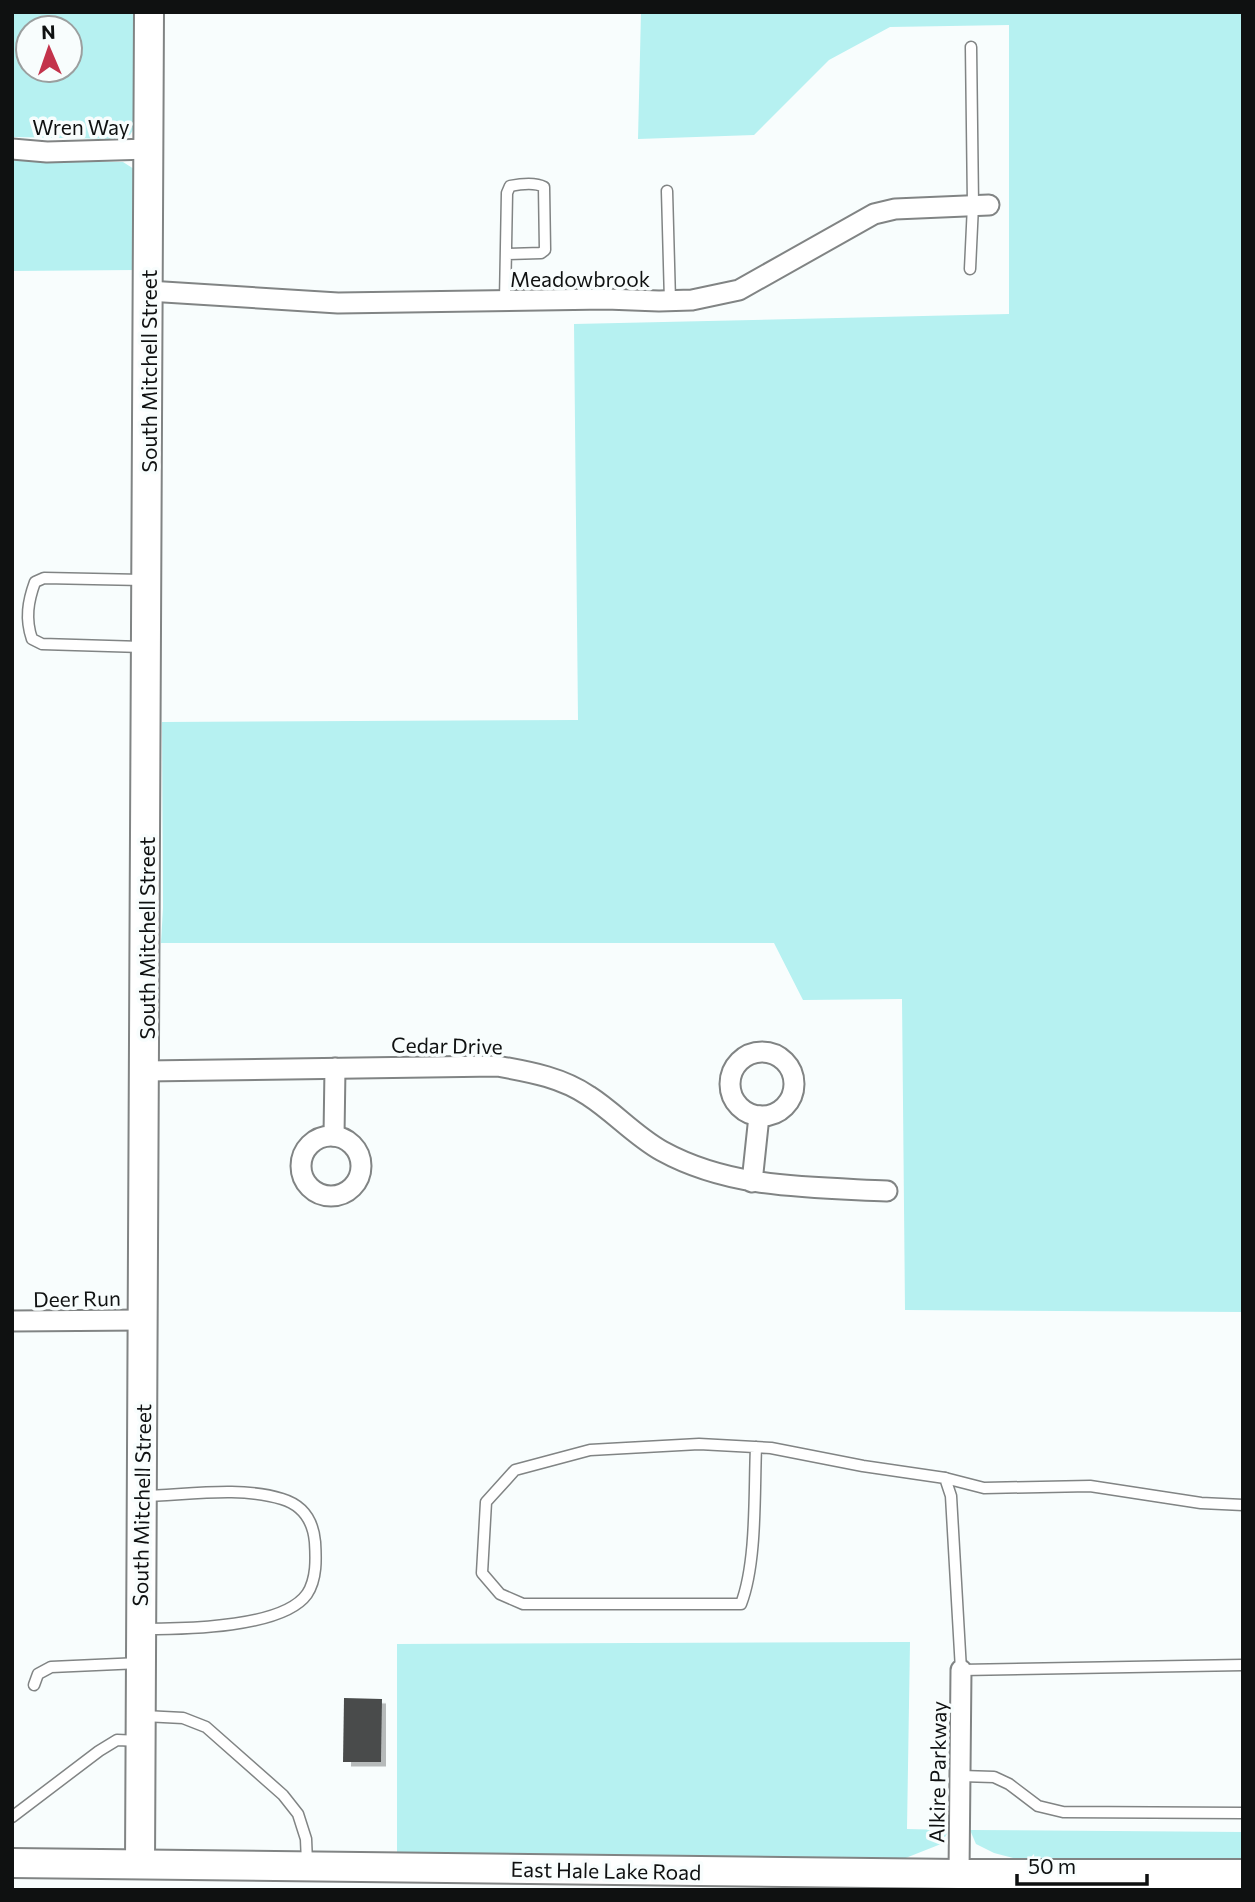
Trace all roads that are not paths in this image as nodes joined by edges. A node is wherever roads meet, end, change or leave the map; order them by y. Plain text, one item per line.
1 (149, 12) edge
2 (971, 47) dead end
3 (12, 149) edge
4 (149, 149) junction
5 (667, 191) dead end
6 (981, 205) junction
7 (506, 254) junction
8 (970, 269) dead end
9 (148, 291) junction
10 (505, 301) junction
11 (670, 301) junction
12 (147, 580) junction
13 (146, 647) junction
14 (335, 1068) junction
15 (145, 1071) junction
16 (759, 1116) dead end
17 (334, 1136) dead end
18 (752, 1182) junction
19 (887, 1191) dead end
20 (143, 1320) junction
21 (12, 1321) edge
22 (756, 1447) junction
23 (945, 1478) junction
24 (142, 1497) junction
25 (1243, 1505) edge
26 (140, 1629) junction
27 (140, 1663) junction
28 (1243, 1665) edge
29 (961, 1670) junction
30 (34, 1685) dead end
31 (140, 1728) junction
32 (961, 1776) junction
33 (1243, 1813) edge
34 (12, 1817) edge
35 (12, 1863) edge
36 (140, 1864) junction
37 (307, 1867) junction
38 (959, 1874) junction
39 (1243, 1874) edge

1 - 4 street, South Mitchell Street
2 - 6 lane
3 - 4 street, Wren Way
4 - 9 street, South Mitchell Street
5 - 11 lane
6 - 8 lane
6 - 11 street, Meadowbrook
7 - 7 lane
7 - 10 lane
9 - 10 street, Meadowbrook
9 - 12 street, South Mitchell Street
10 - 11 street, Meadowbrook
12 - 13 street, South Mitchell Street
12 - 13 lane
13 - 15 street, South Mitchell Street
14 - 15 street, Cedar Drive
14 - 17 street
14 - 18 street, Cedar Drive
15 - 20 street, South Mitchell Street
16 - 18 street
18 - 19 street, Cedar Drive
20 - 21 street, Deer Run
20 - 24 street, South Mitchell Street
22 - 22 lane
22 - 23 lane
23 - 25 lane
23 - 29 lane
24 - 26 street, South Mitchell Street
24 - 26 lane
26 - 27 street, South Mitchell Street
27 - 30 lane
27 - 31 street, South Mitchell Street
28 - 29 lane
29 - 32 street, Alkire Parkway
31 - 34 lane
31 - 36 street, South Mitchell Street
31 - 37 lane
32 - 33 lane
32 - 38 street, Alkire Parkway
35 - 36 street, East Hale Lake Road
36 - 37 street, East Hale Lake Road
37 - 38 street, East Hale Lake Road
38 - 39 street, East Hale Lake Road

